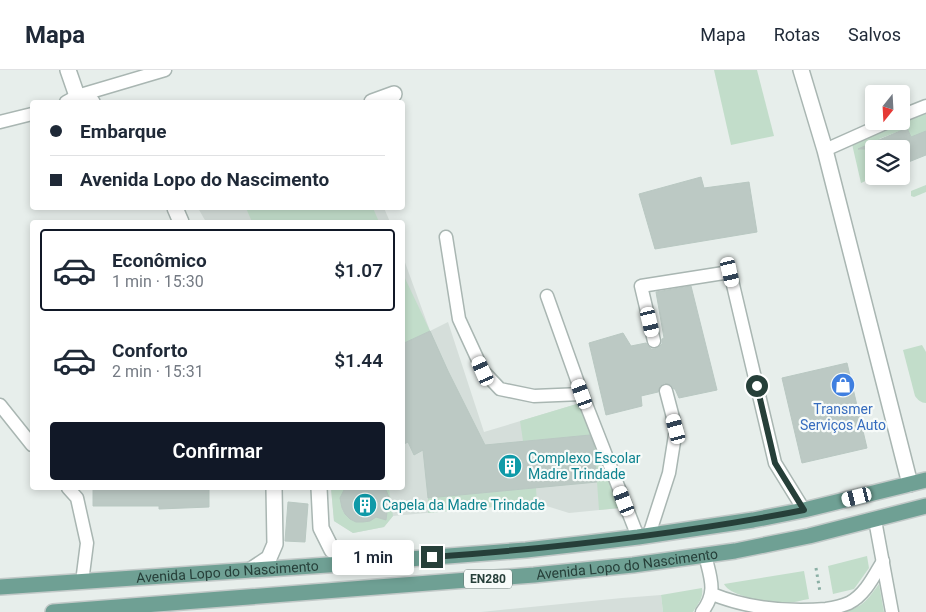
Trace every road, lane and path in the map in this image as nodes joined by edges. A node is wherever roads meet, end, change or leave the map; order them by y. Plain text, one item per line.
1 (68, 70) edge
2 (165, 70) edge
3 (801, 70) edge
4 (394, 94) dead end
5 (71, 99) edge
6 (378, 100) edge
7 (926, 106) edge
8 (910, 112) edge
9 (30, 114) edge
10 (0, 122) edge
11 (870, 130) edge
12 (825, 150) junction
13 (446, 238) dead end
14 (547, 296) dead end
15 (654, 341) dead end
16 (666, 391) dead end
17 (582, 394) junction
18 (0, 404) edge
19 (30, 442) edge
20 (926, 480) edge
21 (910, 484) junction
22 (70, 490) edge
23 (274, 490) edge
24 (319, 490) edge
25 (926, 506) edge
26 (804, 510) junction
27 (875, 520) junction
28 (643, 536) junction
29 (705, 555) junction
30 (883, 561) junction
31 (357, 563) junction
32 (816, 568) dead end
33 (250, 570) junction
34 (82, 582) junction
35 (0, 588) edge
36 (712, 594) junction
37 (821, 594) dead end
38 (54, 612) edge
39 (702, 612) edge
40 (892, 612) edge

1 - 5 street
2 - 5 lane
3 - 12 street
4 - 6 street
7 - 8 lane
9 - 10 lane
11 - 12 lane
12 - 21 street
13 - 17 lane
14 - 17 lane
15 - 26 lane
16 - 28 lane
17 - 28 lane
18 - 19 lane
20 - 21 main road, Avenida Lopo do Nascimento / EN280
21 - 26 main road, Avenida Lopo do Nascimento / EN280
22 - 34 lane
23 - 33 street
24 - 31 street
25 - 27 main road, Avenida Lopo do Nascimento / EN280
26 - 28 main road, Avenida Lopo do Nascimento / EN280
27 - 29 main road, Avenida Lopo do Nascimento / EN280
27 - 30 lane
28 - 31 main road, Avenida Lopo do Nascimento / EN280
29 - 36 lane
29 - 38 main road, Avenida Lopo do Nascimento / EN280
30 - 36 lane
30 - 40 lane
31 - 33 main road, Avenida Lopo do Nascimento / EN280
32 - 37 path
33 - 34 main road, Avenida Lopo do Nascimento / EN280
34 - 35 main road, Avenida Lopo do Nascimento / EN280
36 - 39 lane

